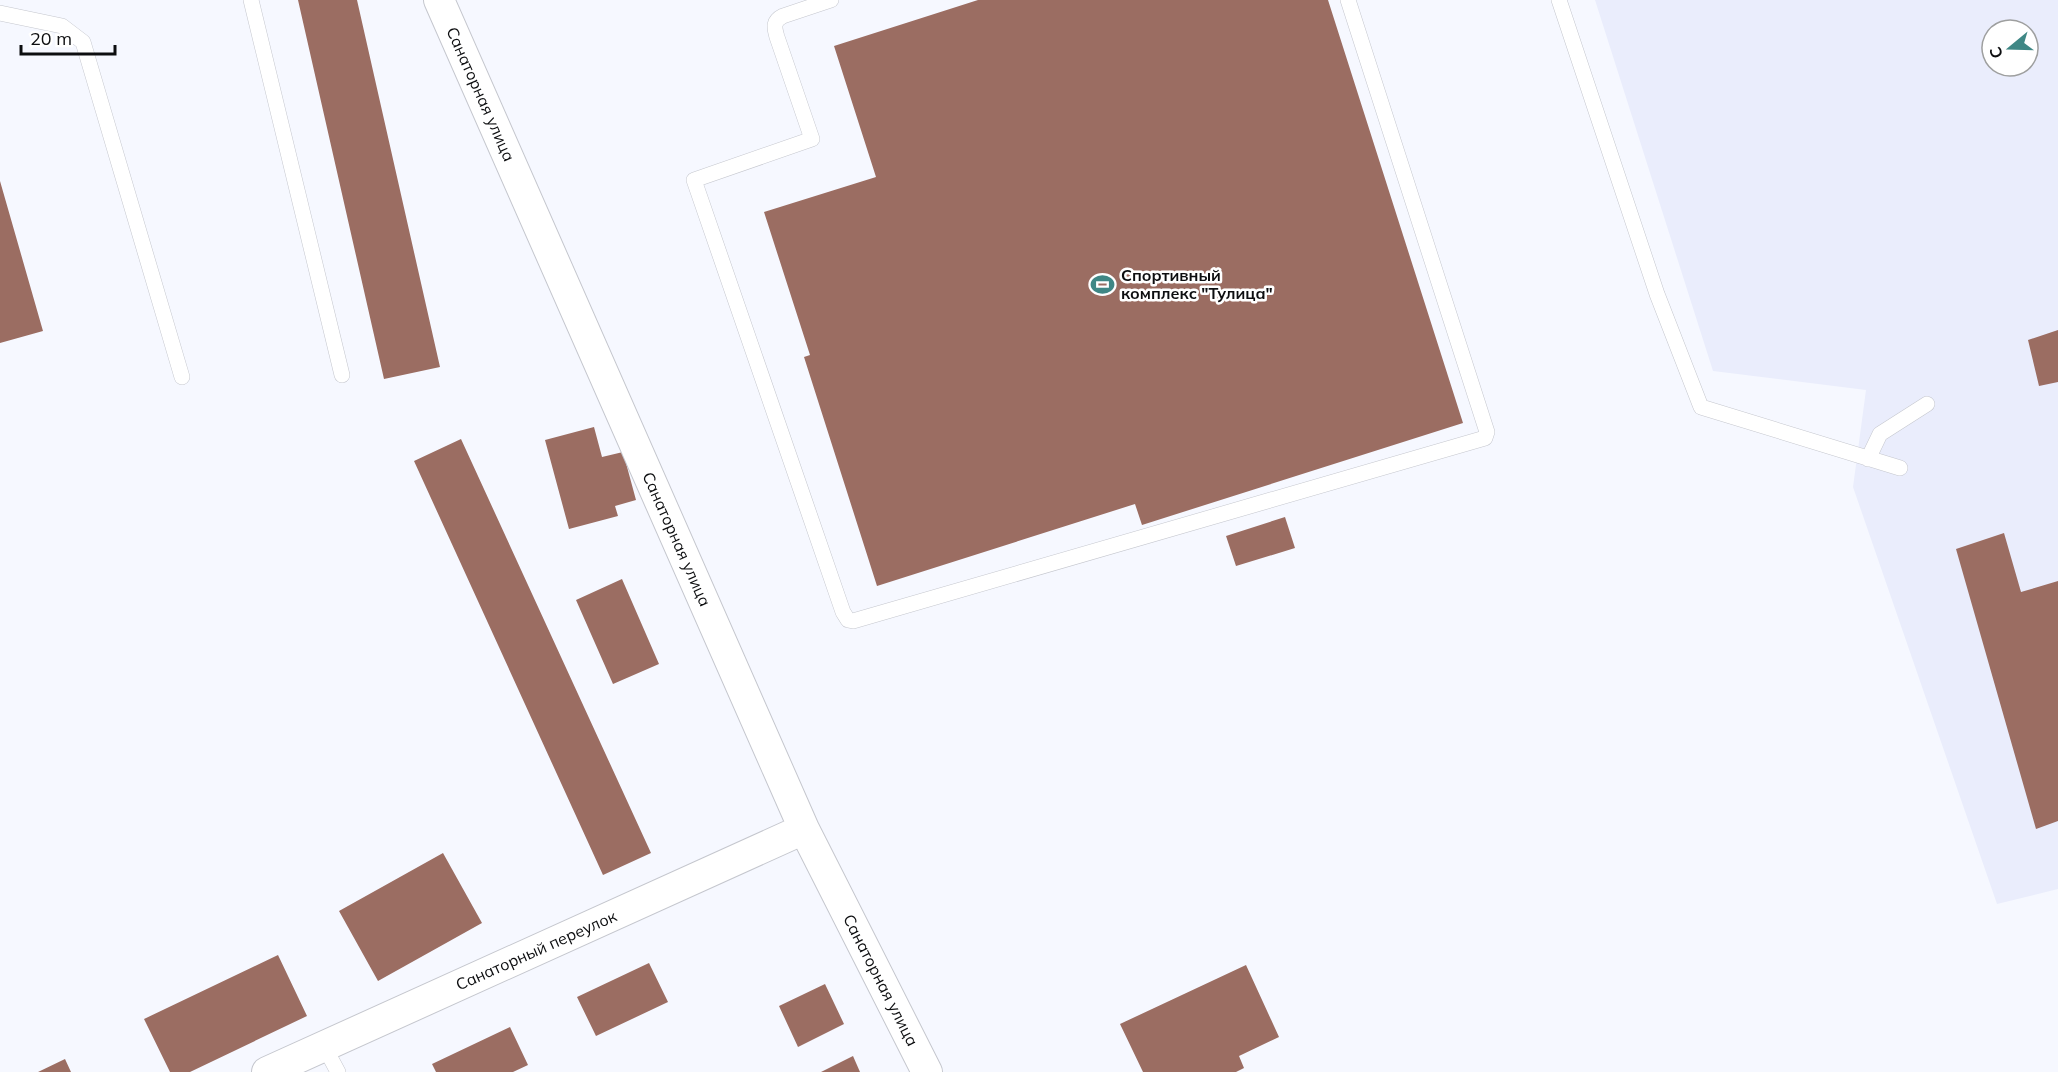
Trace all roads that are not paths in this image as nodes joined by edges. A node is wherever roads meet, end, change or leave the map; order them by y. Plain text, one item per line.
1 (251, 0) edge
2 (831, 0) edge
3 (1348, 0) edge
4 (1559, 0) edge
5 (442, 1) edge
6 (0, 13) edge
7 (342, 375) dead end
8 (182, 377) dead end
9 (1928, 404) dead end
10 (1868, 459) junction
11 (1900, 468) dead end
12 (804, 829) junction
13 (324, 1046) junction
14 (267, 1072) edge
15 (338, 1072) edge
16 (927, 1072) edge

1 - 7 lane
2 - 3 lane
4 - 10 lane
5 - 12 street, Санаторная улица
6 - 8 lane
9 - 10 lane
10 - 11 lane
12 - 13 street, Санаторный переулок
12 - 16 street, Санаторная улица
13 - 14 street, Санаторный переулок
13 - 15 lane

